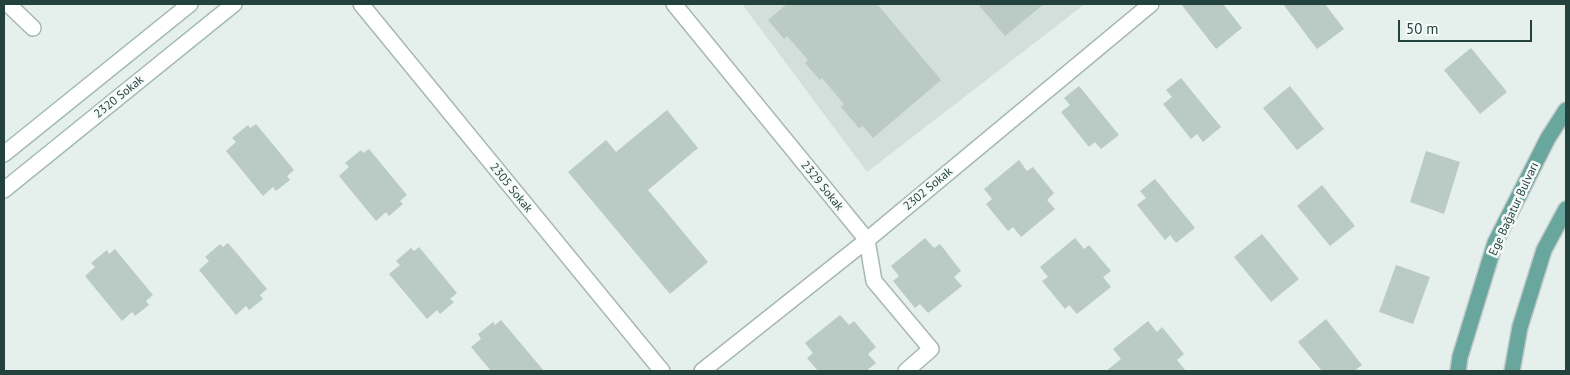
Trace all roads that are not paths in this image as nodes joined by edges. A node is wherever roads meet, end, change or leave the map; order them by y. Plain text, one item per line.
1 (8, 4) edge
2 (190, 4) edge
3 (234, 4) edge
4 (361, 4) edge
5 (674, 4) edge
6 (1151, 4) edge
7 (33, 28) dead end
8 (1566, 110) edge
9 (4, 154) edge
10 (4, 190) edge
11 (1566, 208) edge
12 (867, 240) junction
13 (662, 371) edge
14 (702, 371) edge
15 (906, 371) edge
16 (1458, 371) edge
17 (1512, 371) edge

1 - 7 street
2 - 9 street
3 - 10 street, 2320 Sokak
4 - 13 street, 2305 Sokak
5 - 12 street, 2329 Sokak
6 - 12 street, 2302 Sokak
8 - 16 main road, Ege Bağatur Bulvarı
11 - 17 main road
12 - 14 street, 2302 Sokak
12 - 15 street, 2329 Sokak

